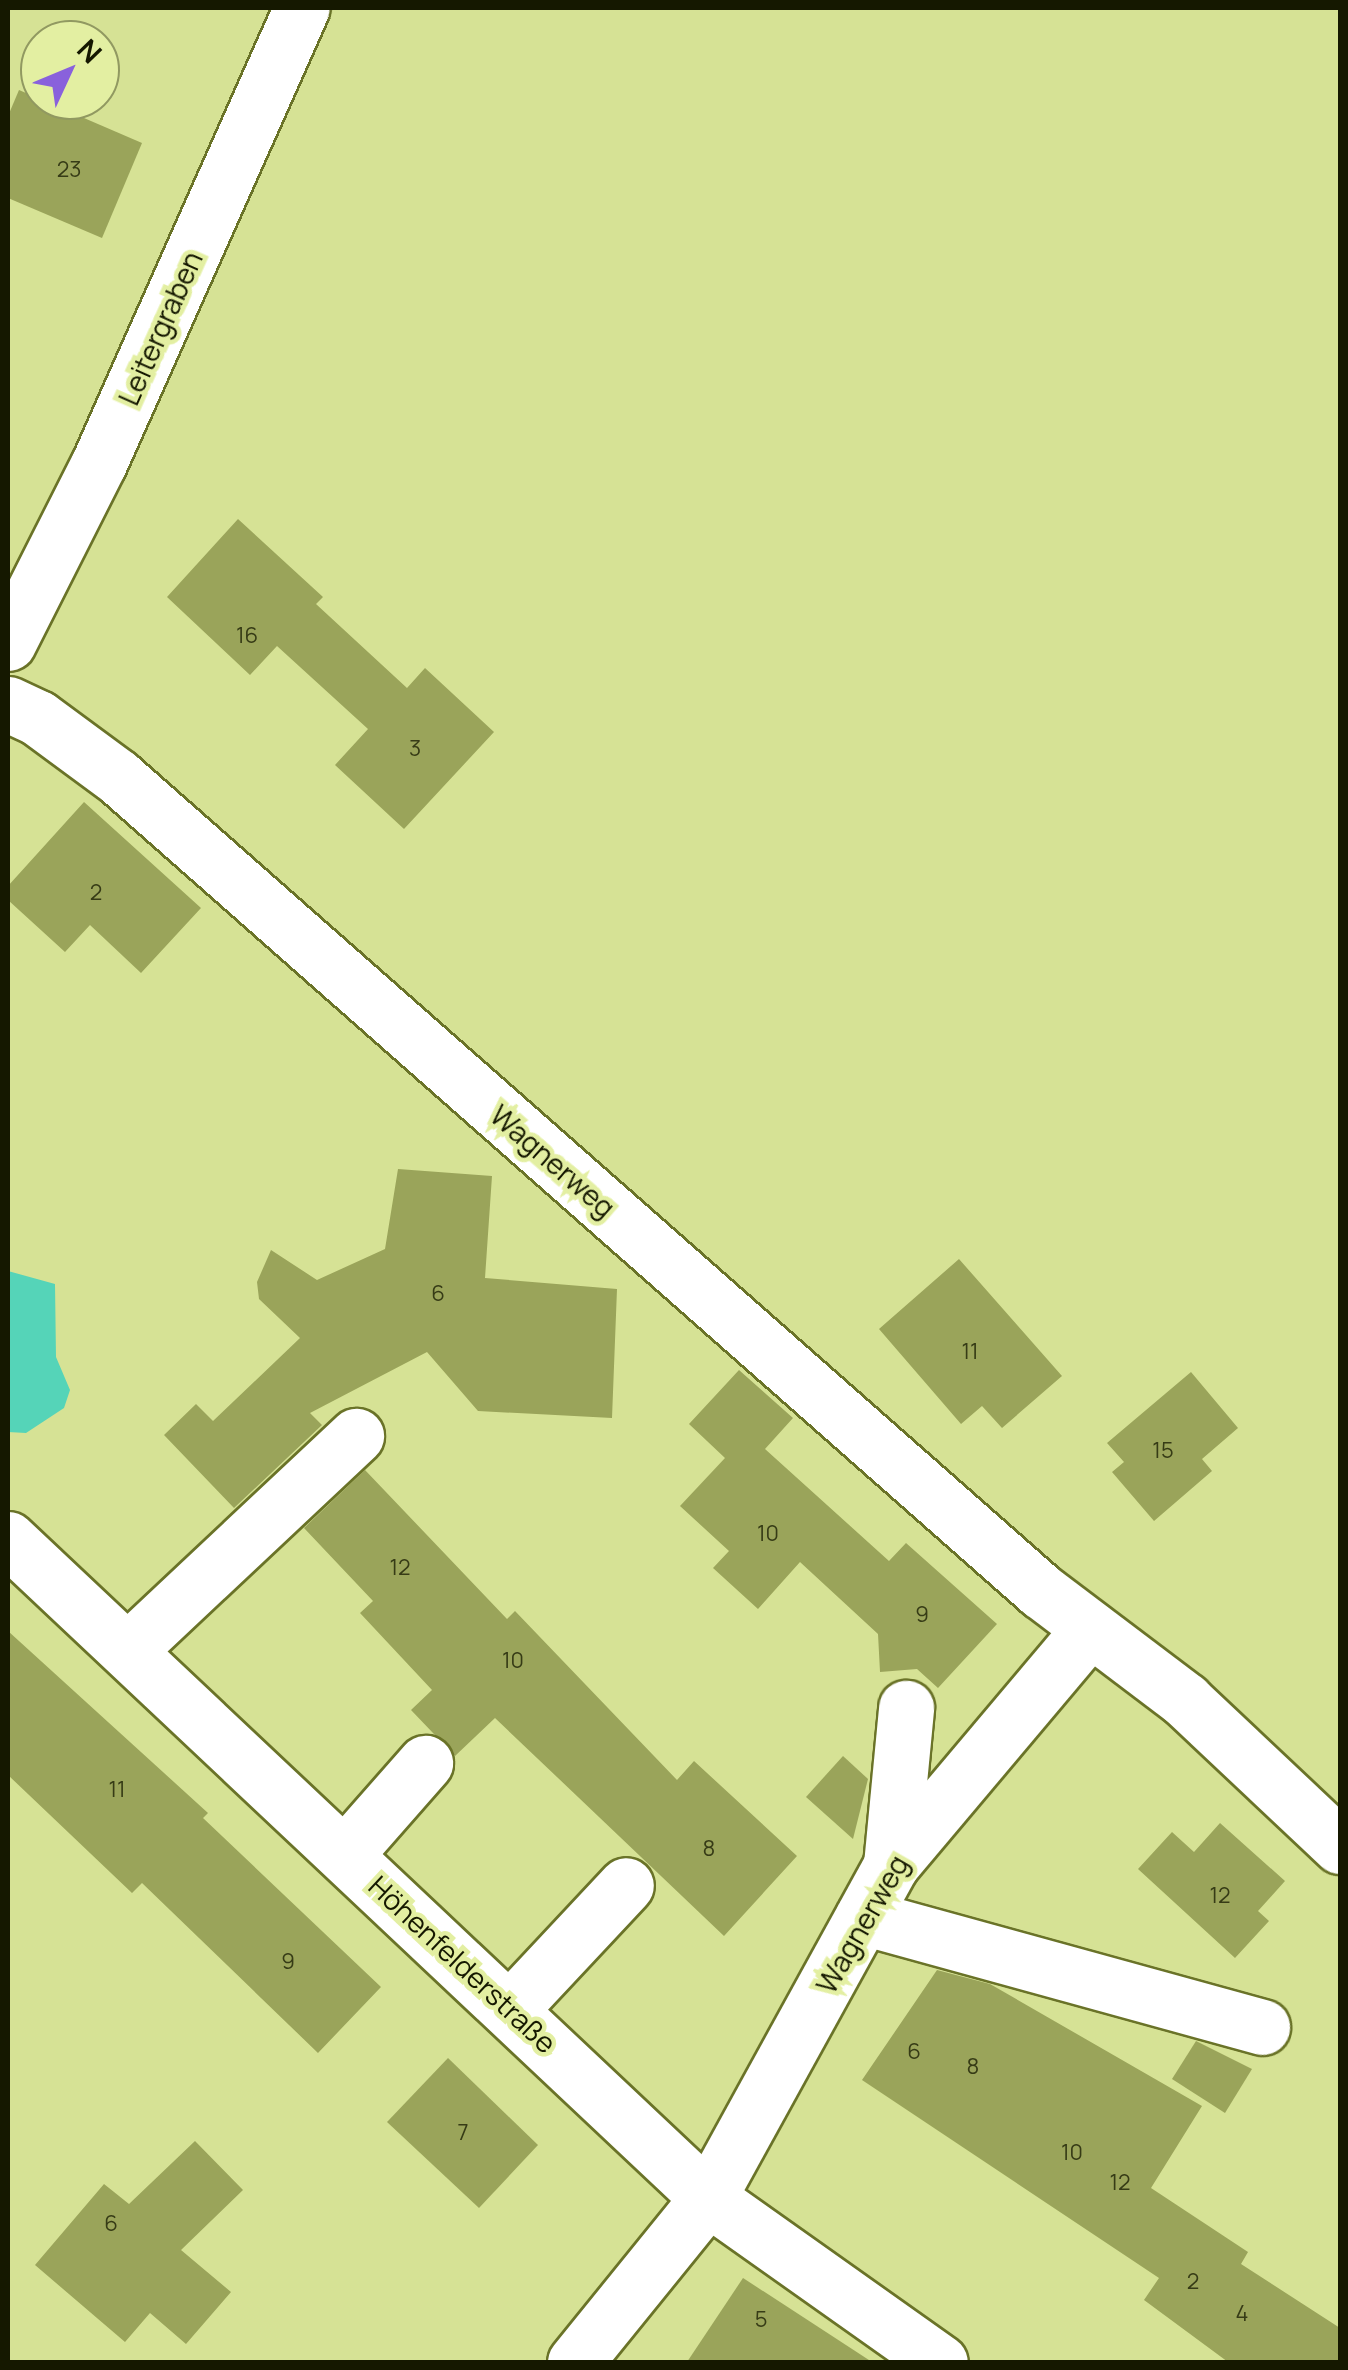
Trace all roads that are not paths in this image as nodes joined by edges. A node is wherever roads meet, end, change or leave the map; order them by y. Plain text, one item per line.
1 (302, 8) edge
2 (8, 642) edge
3 (8, 704) edge
4 (356, 1436) dead end
5 (8, 1539) edge
6 (1090, 1630) junction
7 (128, 1650) junction
8 (906, 1708) dead end
9 (424, 1763) dead end
10 (1340, 1846) edge
11 (346, 1853) junction
12 (891, 1865) junction
13 (626, 1885) dead end
14 (863, 1917) junction
15 (511, 2008) junction
16 (1262, 2027) dead end
17 (708, 2198) junction
18 (576, 2362) edge
19 (940, 2362) edge

1 - 2 street, Leitergraben
3 - 6 street, Wagnerweg
4 - 7 street
5 - 7 street, Höhenfelderstraße
6 - 10 street, Wagnerweg
6 - 12 street, Wagnerweg
7 - 11 street, Höhenfelderstraße
8 - 12 street
9 - 11 street
11 - 15 street, Höhenfelderstraße
12 - 14 street, Wagnerweg
13 - 15 street
14 - 16 street
14 - 17 street, Wagnerweg
15 - 17 street, Höhenfelderstraße
17 - 18 street, Wagnerweg
17 - 19 street, Höhenfelderstraße

